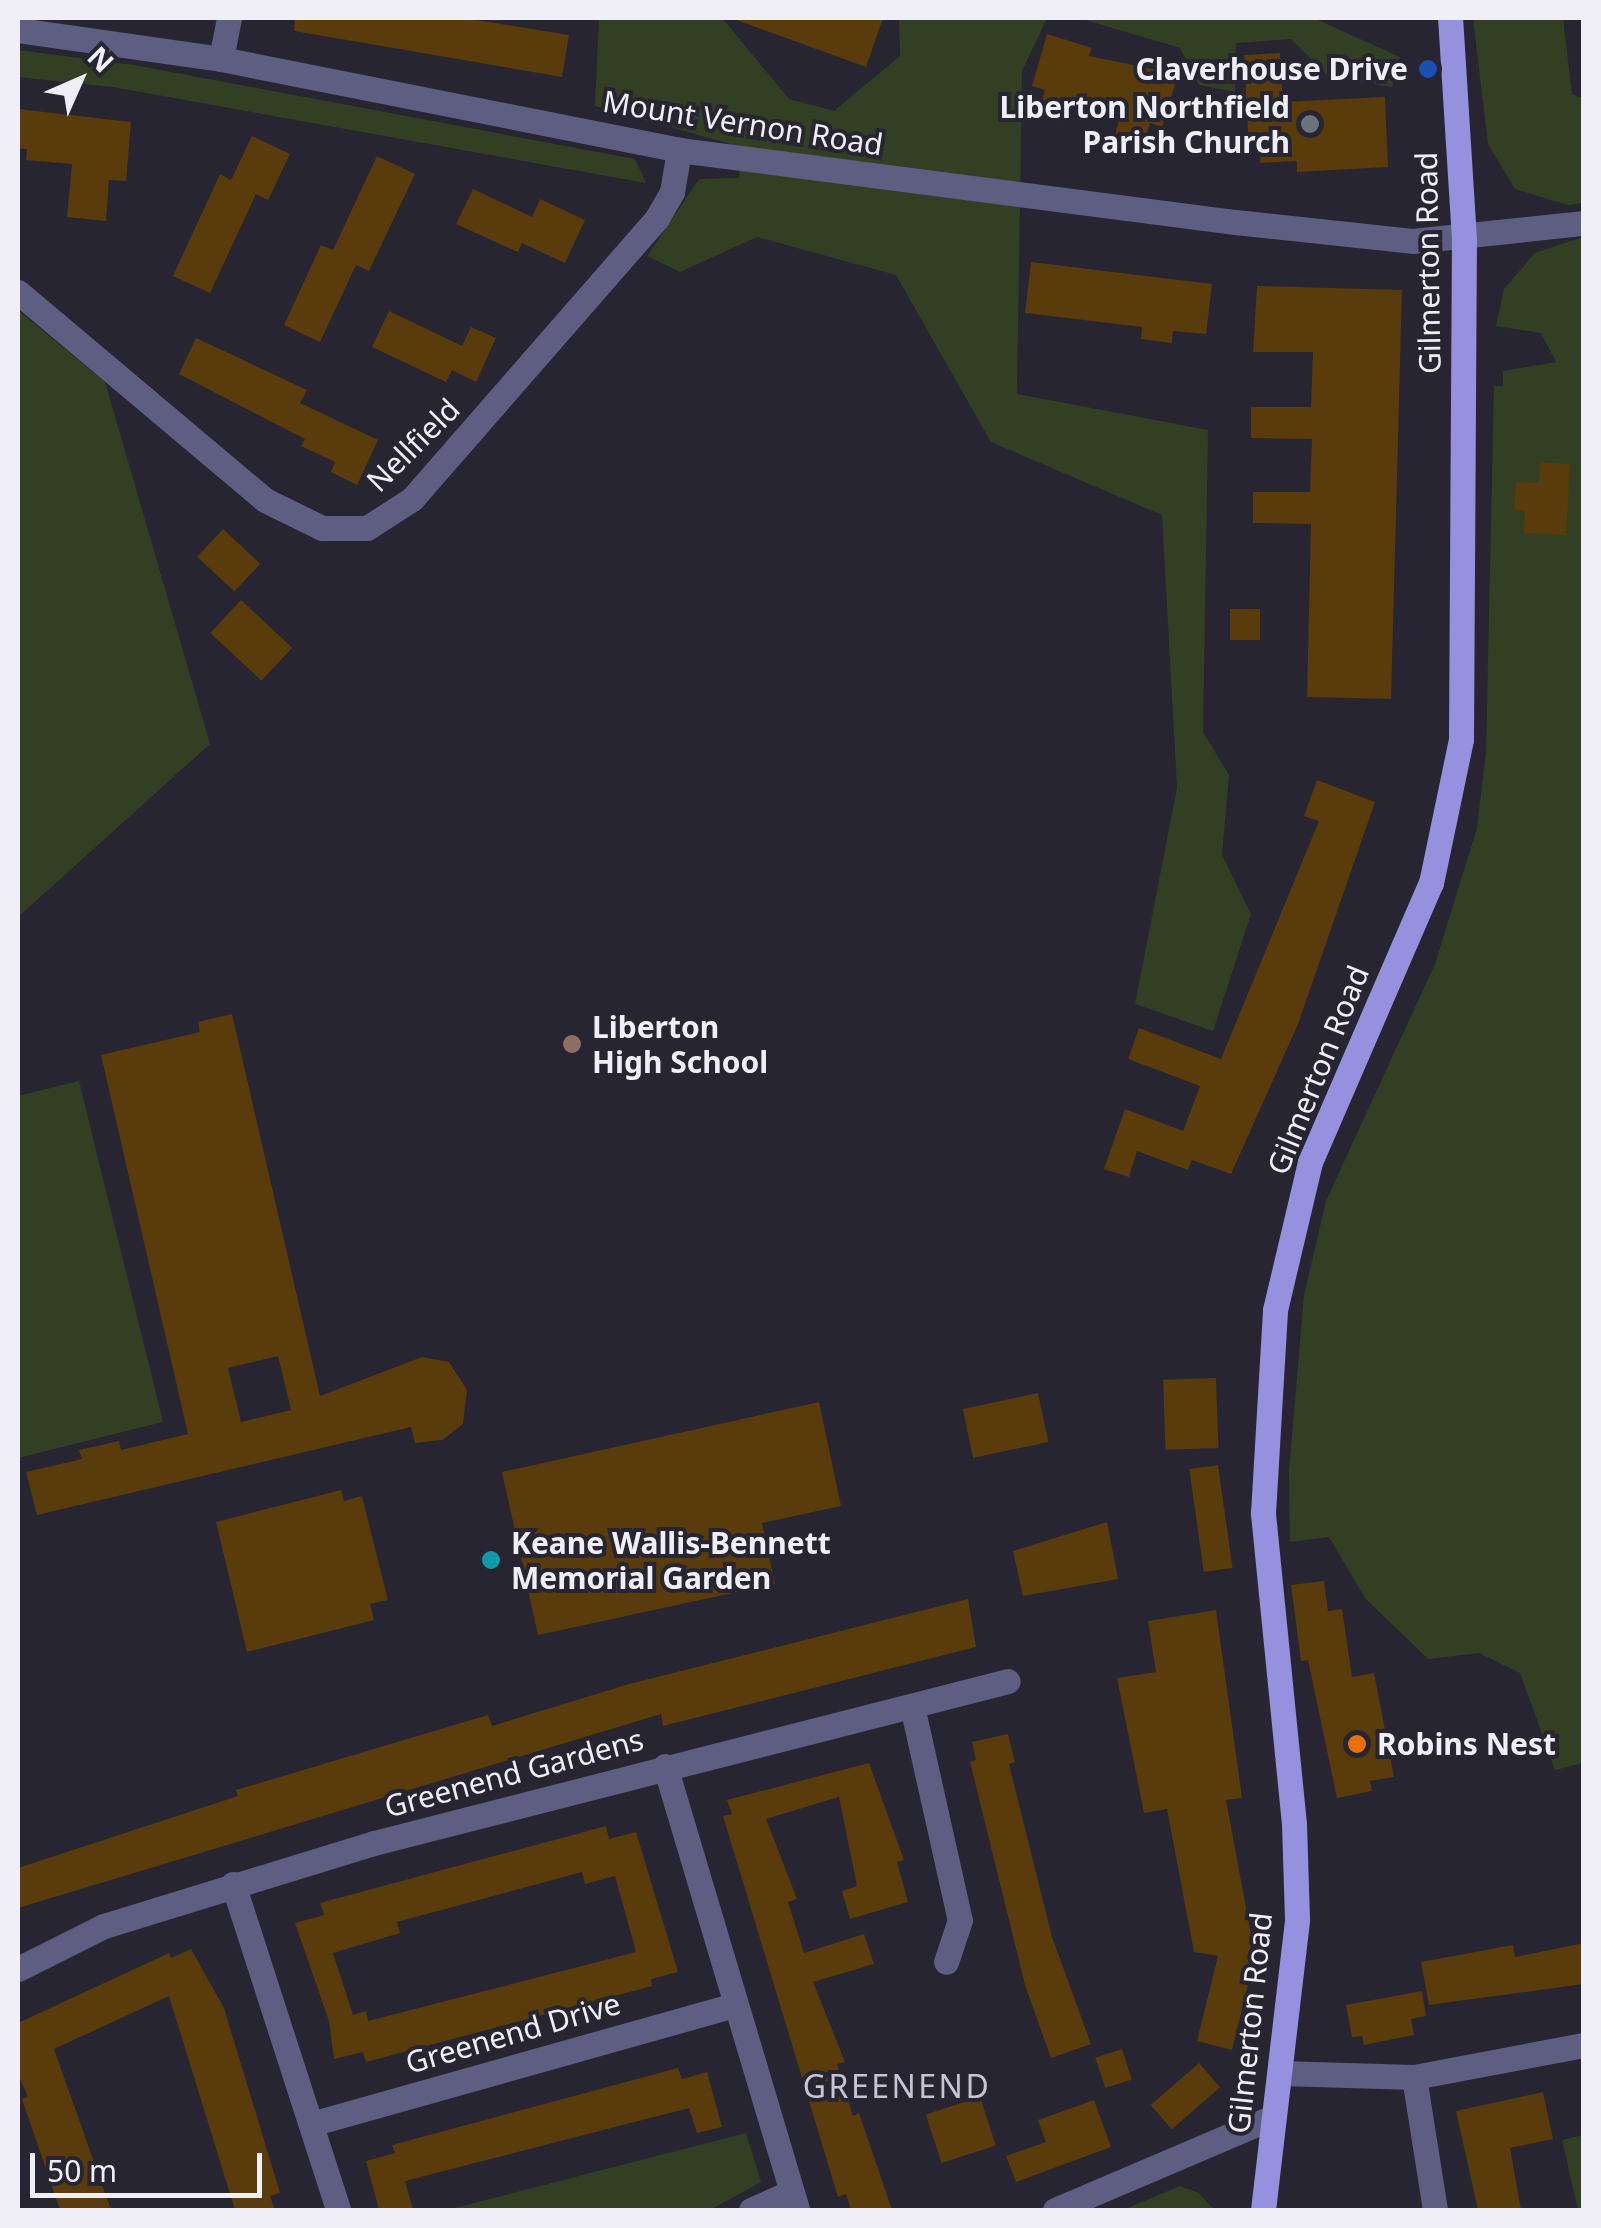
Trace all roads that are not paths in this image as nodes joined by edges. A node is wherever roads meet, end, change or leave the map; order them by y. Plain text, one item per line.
1 (229, 18) edge
2 (1450, 18) edge
3 (18, 30) edge
4 (221, 59) junction
5 (678, 150) junction
6 (1584, 223) edge
7 (1464, 240) junction
8 (18, 292) edge
9 (1008, 1681) dead end
10 (912, 1706) junction
11 (664, 1766) junction
12 (233, 1884) junction
13 (946, 1962) dead end
14 (18, 1969) edge
15 (733, 2004) junction
16 (1584, 2045) edge
17 (1280, 2073) junction
18 (1414, 2077) junction
19 (1272, 2117) junction
20 (310, 2124) junction
21 (793, 2202) edge
22 (338, 2210) edge
23 (751, 2210) edge
24 (1055, 2210) edge
25 (1263, 2210) edge
26 (1434, 2210) edge

1 - 4 street
2 - 7 main road, Gilmerton Road
3 - 4 street, Mount Vernon Road
4 - 5 street, Mount Vernon Road
5 - 7 street, Mount Vernon Road
5 - 8 street, Nellfield
6 - 7 street, Mount Vernon Road
7 - 17 main road, Gilmerton Road
9 - 10 street
10 - 11 street
10 - 13 street
11 - 12 street, Greenend Gardens
11 - 15 street, Greenend Gardens
12 - 14 street, Greenend Gardens
12 - 20 street
15 - 20 street, Greenend Drive
15 - 21 street, Greenend Gardens
16 - 18 street
17 - 18 street
17 - 19 main road, Gilmerton Road
18 - 26 street
19 - 24 street
19 - 25 main road, Gilmerton Road
20 - 22 street
21 - 23 street, Greenend Gardens

